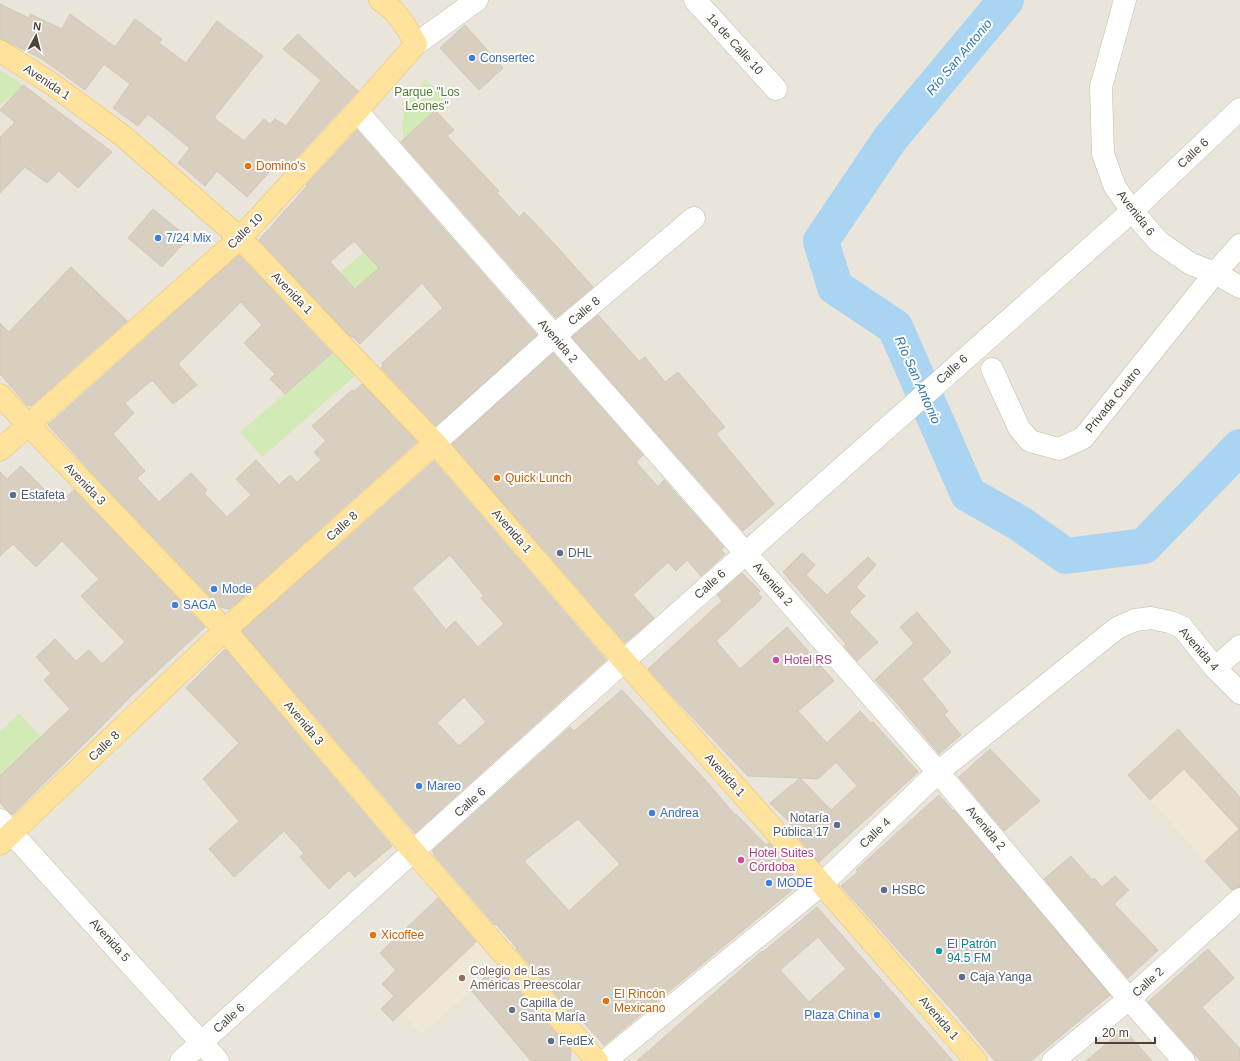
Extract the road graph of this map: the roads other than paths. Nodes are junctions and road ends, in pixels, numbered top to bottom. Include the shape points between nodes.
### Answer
1 (380, 0) edge
2 (477, 0) edge
3 (695, 0) edge
4 (1125, 0) edge
5 (416, 44) junction
6 (0, 51) edge
7 (776, 89) dead end
8 (1240, 109) edge
9 (357, 111) junction
10 (1132, 211) junction
11 (694, 218) dead end
12 (240, 238) junction
13 (1240, 245) edge
14 (1215, 274) junction
15 (1240, 287) edge
16 (554, 336) junction
17 (992, 369) dead end
18 (0, 395) edge
19 (27, 424) junction
20 (435, 443) junction
21 (0, 450) edge
22 (746, 552) junction
23 (1151, 618) joint
24 (225, 630) junction
25 (1240, 646) edge
26 (624, 661) junction
27 (1215, 668) junction
28 (1240, 693) edge
29 (938, 772) junction
30 (4, 833) edge
31 (414, 852) junction
32 (822, 884) junction
33 (1240, 899) edge
34 (1129, 999) junction
35 (203, 1042) junction
36 (181, 1061) edge
37 (218, 1061) edge
38 (596, 1061) edge
39 (605, 1061) edge
40 (976, 1061) edge
41 (1053, 1061) edge
42 (1184, 1061) edge

1 - 5 main road via 392,8
2 - 5 street, Calle 10
3 - 7 street, 1a de Calle 10
4 - 10 street, Avenida 6 via 1101,87 1103,154 1115,187
5 - 9 main road, Calle 10
6 - 12 main road, Avenida 1 via 52,84 123,136
8 - 10 street, Calle 6
9 - 12 main road, Calle 10
9 - 16 street, Avenida 2
10 - 14 street, Avenida 6 via 1159,242 1191,264
10 - 22 street, Calle 6
11 - 16 street, Calle 8
12 - 19 main road, Calle 10
12 - 20 main road, Avenida 1
13 - 14 street, Privada Cuatro
14 - 15 street, Avenida 6
14 - 17 street, Privada Cuatro via 1083,438 1059,449 1030,441 1019,428
16 - 20 street, Calle 8
16 - 22 street, Avenida 2
18 - 19 main road, Avenida 3
19 - 21 main road, Calle 10
19 - 24 main road, Avenida 3
20 - 24 main road, Calle 8
20 - 26 main road, Avenida 1
22 - 26 street, Calle 6
22 - 29 street, Avenida 2
23 - 27 street, Avenida 4 via 1182,627
23 - 29 street, Calle 4 via 1135,620 1117,628
24 - 30 main road, Calle 8
24 - 31 main road, Avenida 3
25 - 27 street
26 - 31 street, Calle 6
26 - 32 main road, Avenida 1
27 - 28 street, Avenida 4
29 - 32 street, Calle 4
29 - 34 street, Avenida 2
30 - 35 street, Avenida 5
31 - 35 street, Calle 6
31 - 38 main road, Avenida 3
32 - 39 street, Calle 4
32 - 40 main road, Avenida 1
33 - 34 street, Calle 2
34 - 41 street, Calle 2
34 - 42 street, Avenida 2
35 - 36 street, Calle 6
35 - 37 street, Avenida 5

